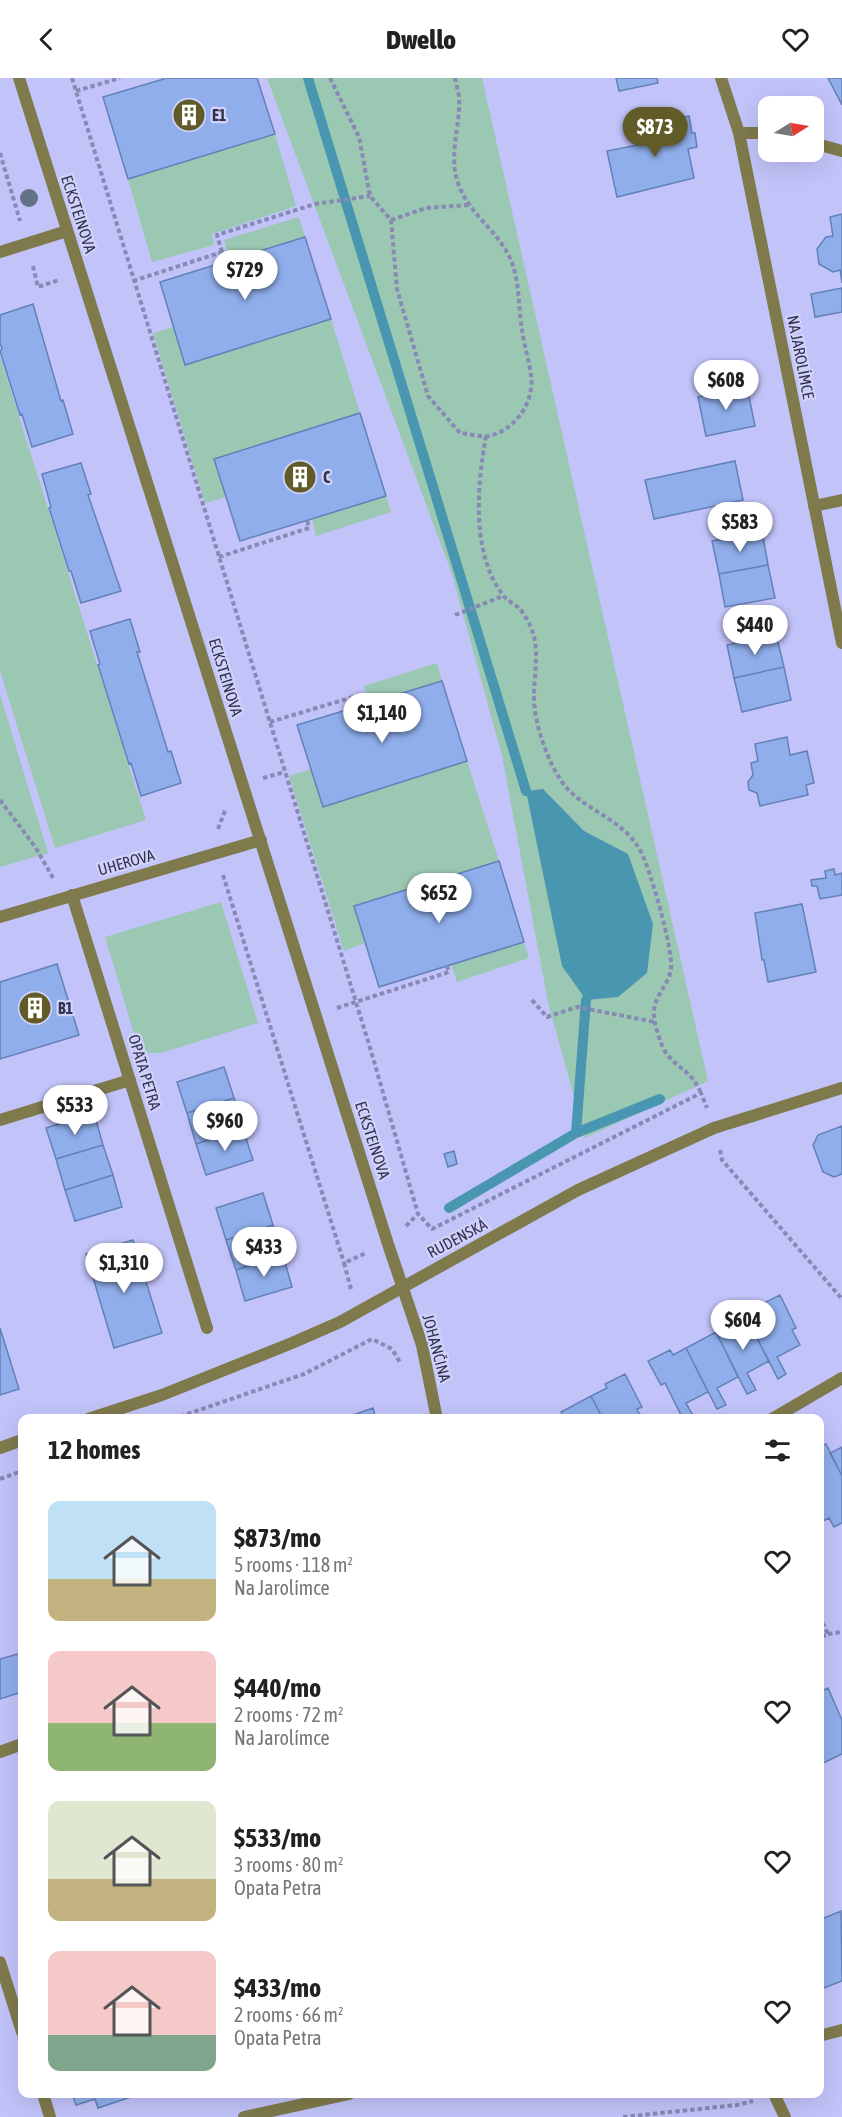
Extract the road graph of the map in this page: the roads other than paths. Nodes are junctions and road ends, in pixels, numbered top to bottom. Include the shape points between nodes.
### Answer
1 (19, 78) edge
2 (721, 78) edge
3 (739, 133) junction
4 (758, 133) edge
5 (824, 146) edge
6 (842, 151) edge
7 (67, 231) junction
8 (0, 252) edge
9 (842, 500) edge
10 (814, 506) junction
11 (842, 643) edge
12 (261, 840) junction
13 (68, 896) junction
14 (0, 917) edge
15 (130, 1080) junction
16 (842, 1088) edge
17 (0, 1120) edge
18 (402, 1286) junction
19 (207, 1328) dead end
20 (842, 1378) edge
21 (103, 1414) edge
22 (436, 1414) edge
23 (781, 1414) edge
24 (18, 1441) edge
25 (0, 1448) edge
26 (18, 1745) edge
27 (0, 1752) edge
28 (0, 1962) edge
29 (18, 2019) edge
30 (842, 2030) edge
31 (824, 2035) edge
32 (43, 2098) edge
33 (331, 2098) edge
34 (776, 2098) edge
35 (50, 2117) edge
36 (244, 2117) edge
37 (785, 2117) edge

1 - 7 street, ECKSTEINOVA
2 - 3 street, NA JAROLÍMCE
3 - 4 street
3 - 10 street, NA JAROLÍMCE
5 - 6 street
7 - 8 street
7 - 12 street, ECKSTEINOVA
9 - 10 street
10 - 11 street, NA JAROLÍMCE
12 - 13 street, UHEROVA
12 - 18 street, ECKSTEINOVA
13 - 14 street, UHEROVA
13 - 15 street, OPATA PETRA
15 - 17 street
15 - 19 street, OPATA PETRA
16 - 18 street, RUDENSKÁ via 714,1128 578,1190
18 - 21 street, RUDENSKÁ via 340,1322 292,1343
18 - 22 street, JOHANČINA via 422,1345
20 - 23 street
24 - 25 street
26 - 27 street
28 - 29 street
30 - 31 street
32 - 35 street
33 - 36 street
34 - 37 street

